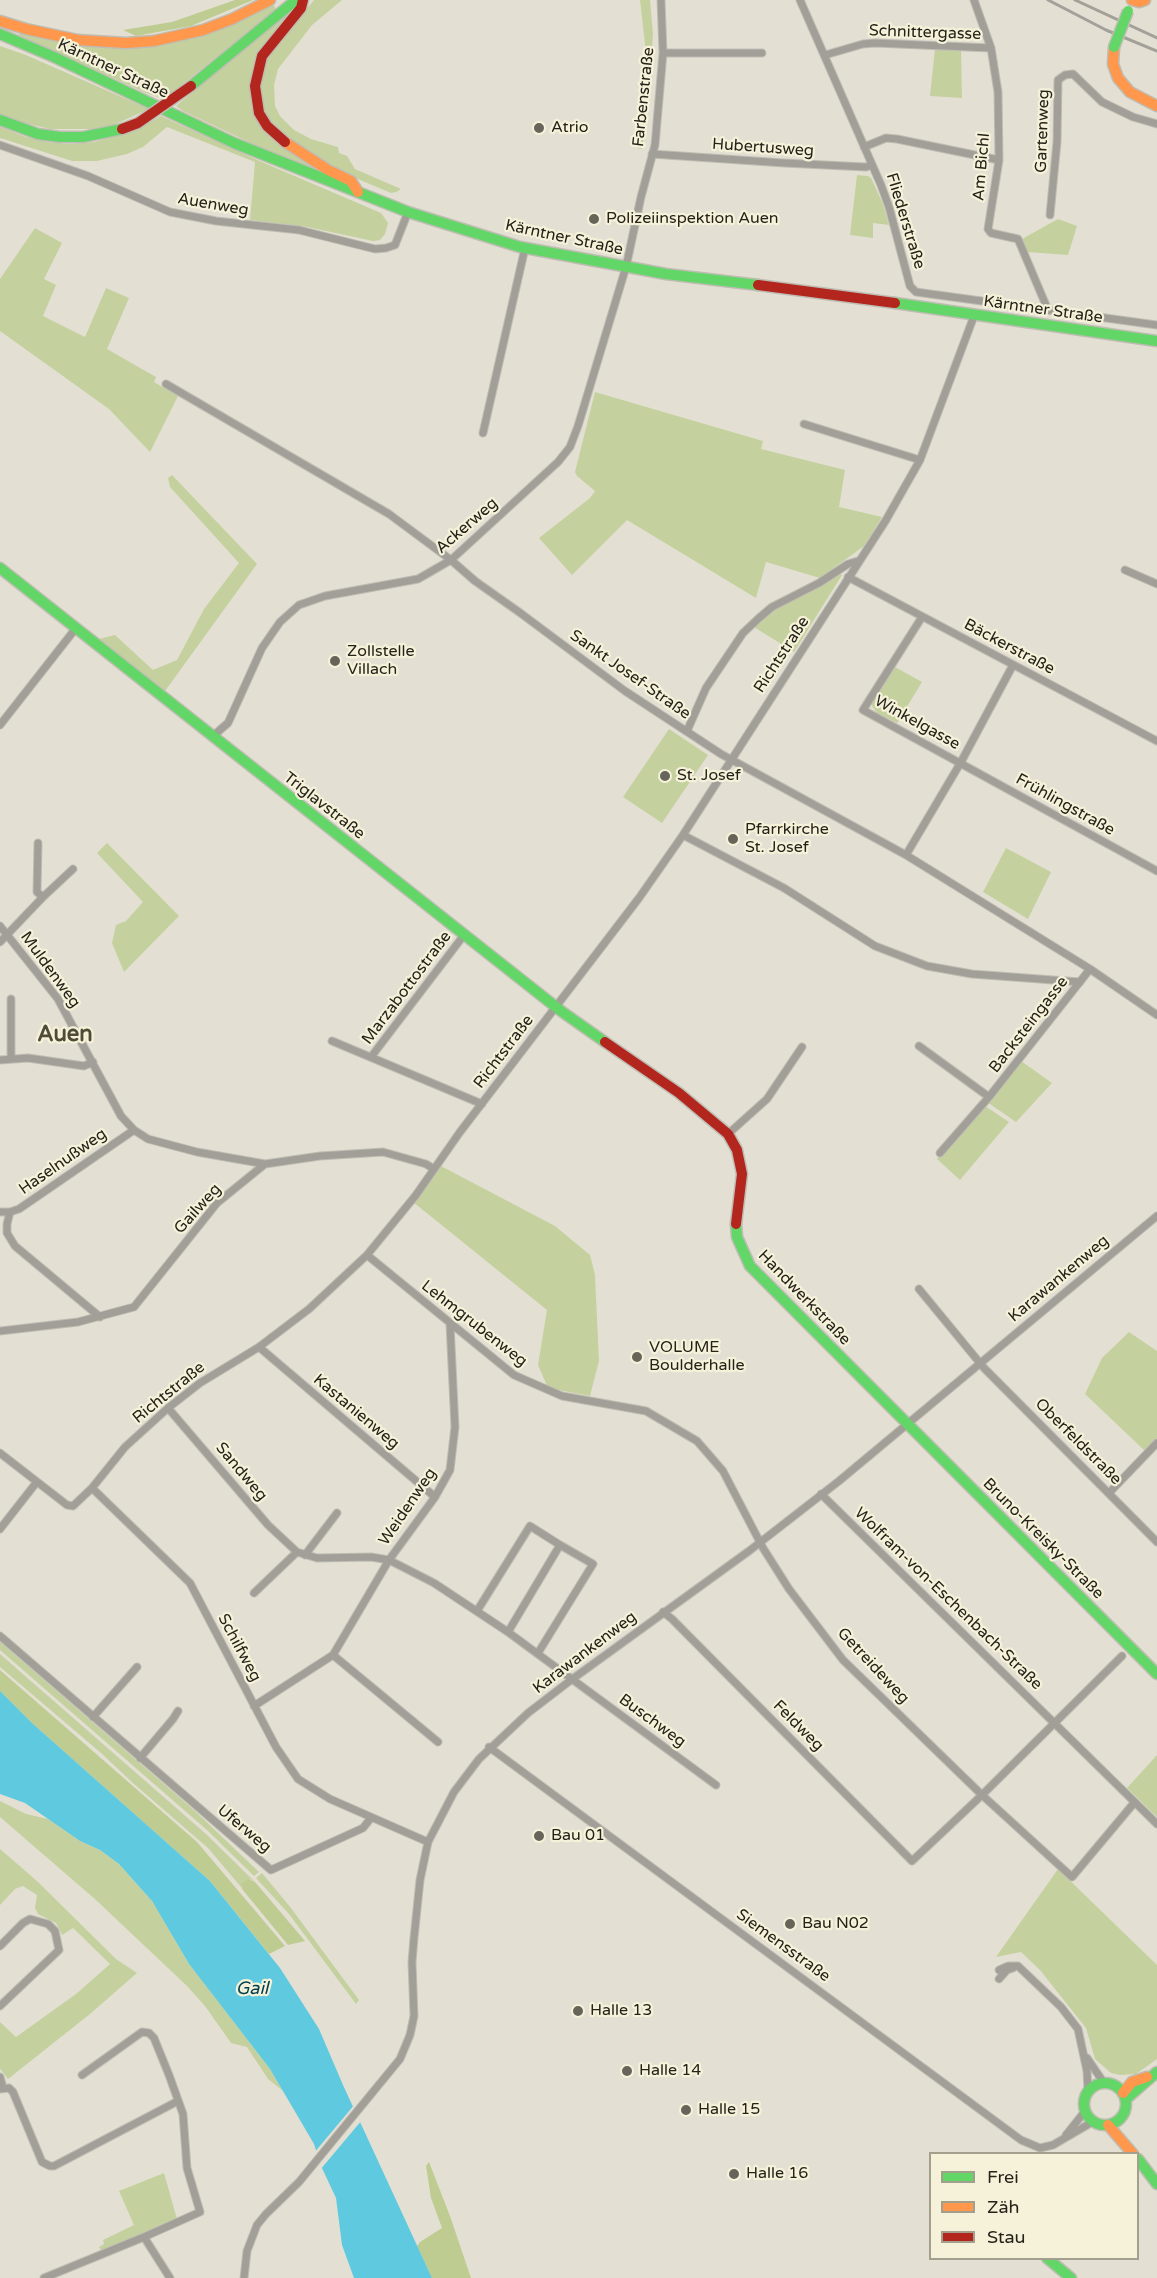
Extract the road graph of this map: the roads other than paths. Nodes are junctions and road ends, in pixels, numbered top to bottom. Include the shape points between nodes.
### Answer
1 (270, 0) edge
2 (296, 0) edge
3 (303, 0) edge
4 (661, 0) edge
5 (800, 0) edge
6 (974, 0) edge
7 (1145, 0) edge
8 (1131, 4) edge
9 (0, 21) edge
10 (0, 34) edge
11 (0, 42) edge
12 (991, 48) junction
13 (663, 53) junction
14 (762, 53) dead end
15 (825, 55) junction
16 (54, 57) junction
17 (1157, 106) edge
18 (0, 120) edge
19 (1157, 124) edge
20 (0, 145) edge
21 (864, 147) junction
22 (652, 154) junction
23 (999, 160) junction
24 (872, 165) junction
25 (358, 193) junction
26 (408, 212) junction
27 (1050, 215) dead end
28 (525, 248) junction
29 (626, 267) junction
30 (1048, 310) junction
31 (974, 316) junction
32 (1157, 326) edge
33 (1154, 341) edge
34 (166, 384) dead end
35 (804, 424) dead end
36 (483, 433) dead end
37 (920, 460) junction
38 (451, 560) junction
39 (858, 561) junction
40 (0, 568) edge
41 (1125, 570) dead end
42 (848, 577) junction
43 (1157, 584) edge
44 (922, 617) junction
45 (76, 628) junction
46 (1013, 665) junction
47 (0, 725) edge
48 (687, 731) junction
49 (213, 736) junction
50 (1157, 741) edge
51 (730, 760) junction
52 (961, 762) junction
53 (683, 835) junction
54 (39, 843) dead end
55 (906, 855) junction
56 (73, 869) dead end
57 (1157, 871) edge
58 (43, 897) junction
59 (0, 926) edge
60 (8, 934) junction
61 (464, 935) junction
62 (0, 942) edge
63 (1090, 969) junction
64 (1080, 982) junction
65 (11, 999) dead end
66 (555, 1006) junction
67 (1157, 1015) edge
68 (332, 1041) dead end
69 (919, 1046) dead end
70 (802, 1047) dead end
71 (11, 1058) junction
72 (371, 1058) junction
73 (0, 1060) edge
74 (93, 1062) junction
75 (989, 1097) junction
76 (482, 1104) junction
77 (134, 1130) junction
78 (728, 1134) junction
79 (940, 1153) dead end
80 (265, 1164) junction
81 (434, 1169) junction
82 (0, 1212) edge
83 (10, 1212) junction
84 (1157, 1216) edge
85 (367, 1255) junction
86 (919, 1289) dead end
87 (100, 1317) junction
88 (450, 1324) junction
89 (0, 1331) edge
90 (259, 1347) junction
91 (979, 1363) junction
92 (168, 1408) junction
93 (908, 1423) junction
94 (1157, 1443) edge
95 (0, 1453) edge
96 (36, 1483) junction
97 (92, 1488) junction
98 (1110, 1493) junction
99 (822, 1494) junction
100 (435, 1497) junction
101 (337, 1513) dead end
102 (0, 1529) edge
103 (759, 1542) junction
104 (1157, 1542) edge
105 (560, 1545) junction
106 (297, 1552) junction
107 (305, 1555) junction
108 (389, 1560) junction
109 (254, 1593) dead end
110 (477, 1611) junction
111 (663, 1612) junction
112 (508, 1632) junction
113 (0, 1636) edge
114 (538, 1653) junction
115 (333, 1654) junction
116 (1122, 1656) dead end
117 (137, 1667) dead end
118 (1157, 1674) edge
119 (571, 1680) junction
120 (254, 1706) junction
121 (178, 1711) dead end
122 (93, 1717) junction
123 (1056, 1723) junction
124 (438, 1742) dead end
125 (489, 1747) junction
126 (140, 1758) junction
127 (716, 1785) dead end
128 (982, 1795) junction
129 (1134, 1803) junction
130 (371, 1818) junction
131 (1157, 1824) edge
132 (428, 1842) junction
133 (0, 1946) edge
134 (1018, 1966) junction
135 (999, 1970) dead end
136 (999, 1979) dead end
137 (0, 2006) edge
138 (1083, 2050) junction
139 (1154, 2074) edge
140 (82, 2075) dead end
141 (0, 2078) edge
142 (1104, 2083) junction
143 (2, 2088) edge
144 (1088, 2091) junction
145 (1124, 2096) junction
146 (178, 2102) junction
147 (1086, 2110) junction
148 (1094, 2121) junction
149 (1113, 2123) junction
150 (1064, 2138) junction
151 (1131, 2150) edge
152 (1039, 2151) edge
153 (1139, 2162) edge
154 (1157, 2184) edge
155 (144, 2237) junction
156 (1048, 2260) edge
157 (44, 2278) edge
158 (170, 2278) edge
159 (244, 2278) edge
160 (1071, 2278) edge

1 - 9 main road via 203,30 154,41 78,40
2 - 18 main road, bridge via 191,86 138,123 83,137 60,137 38,134
3 - 25 main road via 301,8 271,42 256,71 259,113 276,136 351,181
4 - 13 street, Farbenstraße
5 - 15 street, Fliederstraße
6 - 12 street, Am Bichl
7 - 8 main road
8 - 17 main road, bridge via 1114,47 1113,64 1130,92
10 - 16 main road, Kärntner Straße
11 - 16 main road via 40,59
12 - 15 street, Schnittergasse via 875,43
12 - 23 street, Am Bichl via 998,92
13 - 14 street
13 - 22 street, Farbenstraße
15 - 21 street, Fliederstraße
16 - 25 main road, Kärntner Straße via 234,142
19 - 27 street, Gartenweg via 1102,102 1073,74 1058,80
20 - 26 street, Auenweg via 88,176 170,212 299,230 375,249 394,245
21 - 23 street via 885,138 897,139
21 - 24 street, Fliederstraße
22 - 24 street, Hubertusweg
22 - 29 street, Farbenstraße
23 - 30 street, Am Bichl via 988,229 1018,239
24 - 30 street, Fliederstraße via 889,207 910,286 916,292
25 - 26 main road, Kärntner Straße
26 - 28 main road, Kärntner Straße
28 - 29 main road, Kärntner Straße
28 - 36 street
29 - 31 main road, Kärntner Straße
29 - 38 street, Ackerweg via 570,447
30 - 32 street, Fliederstraße
31 - 33 main road, Kärntner Straße
31 - 37 street, Richtstraße
32 - 33 street
34 - 38 street, Sankt Josef-Straße via 390,514
35 - 37 street
37 - 39 street, Richtstraße
38 - 48 street, Sankt Josef-Straße via 475,582 625,691
38 - 49 street, Ackerweg via 418,579 299,604 262,648 228,723
39 - 42 street, Richtstraße
39 - 48 street, Richtstraße via 772,607 759,618 706,688
40 - 45 main road, Triglavstraße
41 - 43 street
42 - 44 street, Bäckerstraße
42 - 51 street, Richtstraße
44 - 46 street, Bäckerstraße
44 - 52 street, Winkelgasse via 862,709
45 - 47 street
45 - 49 main road, Triglavstraße
46 - 50 street, Bäckerstraße
46 - 52 street
48 - 51 street, Sankt Josef-Straße
49 - 61 main road, Triglavstraße
51 - 53 street, Richtstraße
51 - 55 street, Sankt Josef-Straße
52 - 55 street
52 - 57 street, Frühlingstraße
53 - 64 street via 784,888 875,946 927,966 972,974
53 - 66 street, Richtstraße
54 - 58 street via 38,892
55 - 63 street, Sankt Josef-Straße
56 - 58 street
58 - 60 street
59 - 60 street, Muldenweg
60 - 62 street
60 - 74 street, Muldenweg via 58,999
61 - 66 main road, Triglavstraße
61 - 72 street, Marzabottostraße
63 - 64 street, Backsteingasse
63 - 67 street, Sankt Josef-Straße
64 - 75 street, Backsteingasse
65 - 71 street
66 - 76 street, Richtstraße
66 - 78 main road, Handwerkstraße via 679,1093
68 - 72 street, Marzabottostraße
69 - 75 street, Backsteingasse
70 - 78 street via 767,1099
71 - 73 street
71 - 74 street via 84,1066
72 - 76 street, Marzabottostraße
74 - 77 street, Muldenweg via 121,1116
75 - 79 street, Backsteingasse
76 - 81 street, Richtstraße
77 - 80 street, Muldenweg via 148,1139 197,1152
77 - 83 street, Haselnußweg
78 - 93 main road, Handwerkstraße via 737,1150 742,1174 737,1237 750,1266
80 - 81 street via 383,1152
80 - 87 street, Gailweg via 217,1203 134,1306
81 - 85 street, Richtstraße
82 - 83 street
83 - 87 street, Haselnußweg via 7,1233 15,1246
84 - 91 street, Karawankenweg
85 - 88 street, Lehmgrubenweg
85 - 90 street, Richtstraße via 309,1309
86 - 91 street
87 - 89 street, Gailweg
88 - 100 street, Weidenweg via 455,1427 450,1470
88 - 103 street, Lehmgrubenweg via 514,1375 562,1396 646,1411 697,1441 723,1470
90 - 92 street, Richtstraße
90 - 100 street, Kastanienweg
91 - 93 street, Karawankenweg
91 - 98 street, Oberfeldstraße
92 - 97 street, Richtstraße via 125,1447
92 - 106 street, Sandweg via 268,1525
93 - 99 street, Karawankenweg
93 - 118 main road, Bruno-Kreisky-Straße
94 - 98 street
95 - 96 street
96 - 97 street via 73,1506
96 - 102 street
97 - 120 street, Schilfweg via 190,1583
98 - 104 street, Oberfeldstraße
99 - 103 street, Karawankenweg
99 - 123 street, Wolfram-von-Eschenbach-Straße
100 - 108 street, Weidenweg
101 - 107 street
103 - 111 street, Karawankenweg
103 - 128 street, Getreideweg via 843,1660
105 - 110 street via 530,1526
105 - 112 street
105 - 114 street via 593,1564
106 - 107 street, Sandweg
106 - 109 street
107 - 108 street, Sandweg
108 - 110 street, Sandweg
108 - 115 street, Weidenweg
110 - 112 street, Sandweg
111 - 119 street, Karawankenweg
111 - 128 street, Feldweg via 912,1861
112 - 114 street, Sandweg
113 - 122 street, Uferweg
114 - 119 street, Sandweg
115 - 120 street, Weidenweg
115 - 124 street
116 - 123 street
117 - 122 street
119 - 125 street, Karawankenweg
119 - 127 street, Buschweg
120 - 130 street, Schilfweg via 298,1779
121 - 126 street
122 - 126 street, Uferweg
123 - 128 street
123 - 129 street, Wolfram-von-Eschenbach-Straße
125 - 132 street, Karawankenweg via 454,1791
125 - 152 street, Siemensstraße
126 - 130 street, Uferweg via 272,1870 363,1828
128 - 129 street, Getreideweg via 1072,1877
129 - 131 street, Wolfram-von-Eschenbach-Straße
130 - 132 street, Schilfweg
132 - 159 street, Karawankenweg via 413,1946 414,2016 400,2059 299,2182 257,2225 247,2251
133 - 137 street via 30,1919 48,1924 55,1931 59,1950
134 - 135 street
134 - 136 street
134 - 138 street via 1061,2007 1078,2029
138 - 142 street
138 - 144 street
139 - 145 main road via 1132,2082
140 - 146 street via 135,2036 149,2033
141 - 143 street
142 - 144 main road
142 - 145 main road via 1118,2088
143 - 146 street via 13,2092 42,2162 50,2166
144 - 147 main road
145 - 149 main road via 1125,2112
146 - 155 street via 185,2127 187,2168 200,2212
147 - 148 main road
147 - 150 street, Siemensstraße
148 - 149 main road
148 - 150 street, Siemensstraße
149 - 151 main road
150 - 152 street, Siemensstraße
153 - 154 main road
155 - 157 street
155 - 158 street
156 - 160 main road

